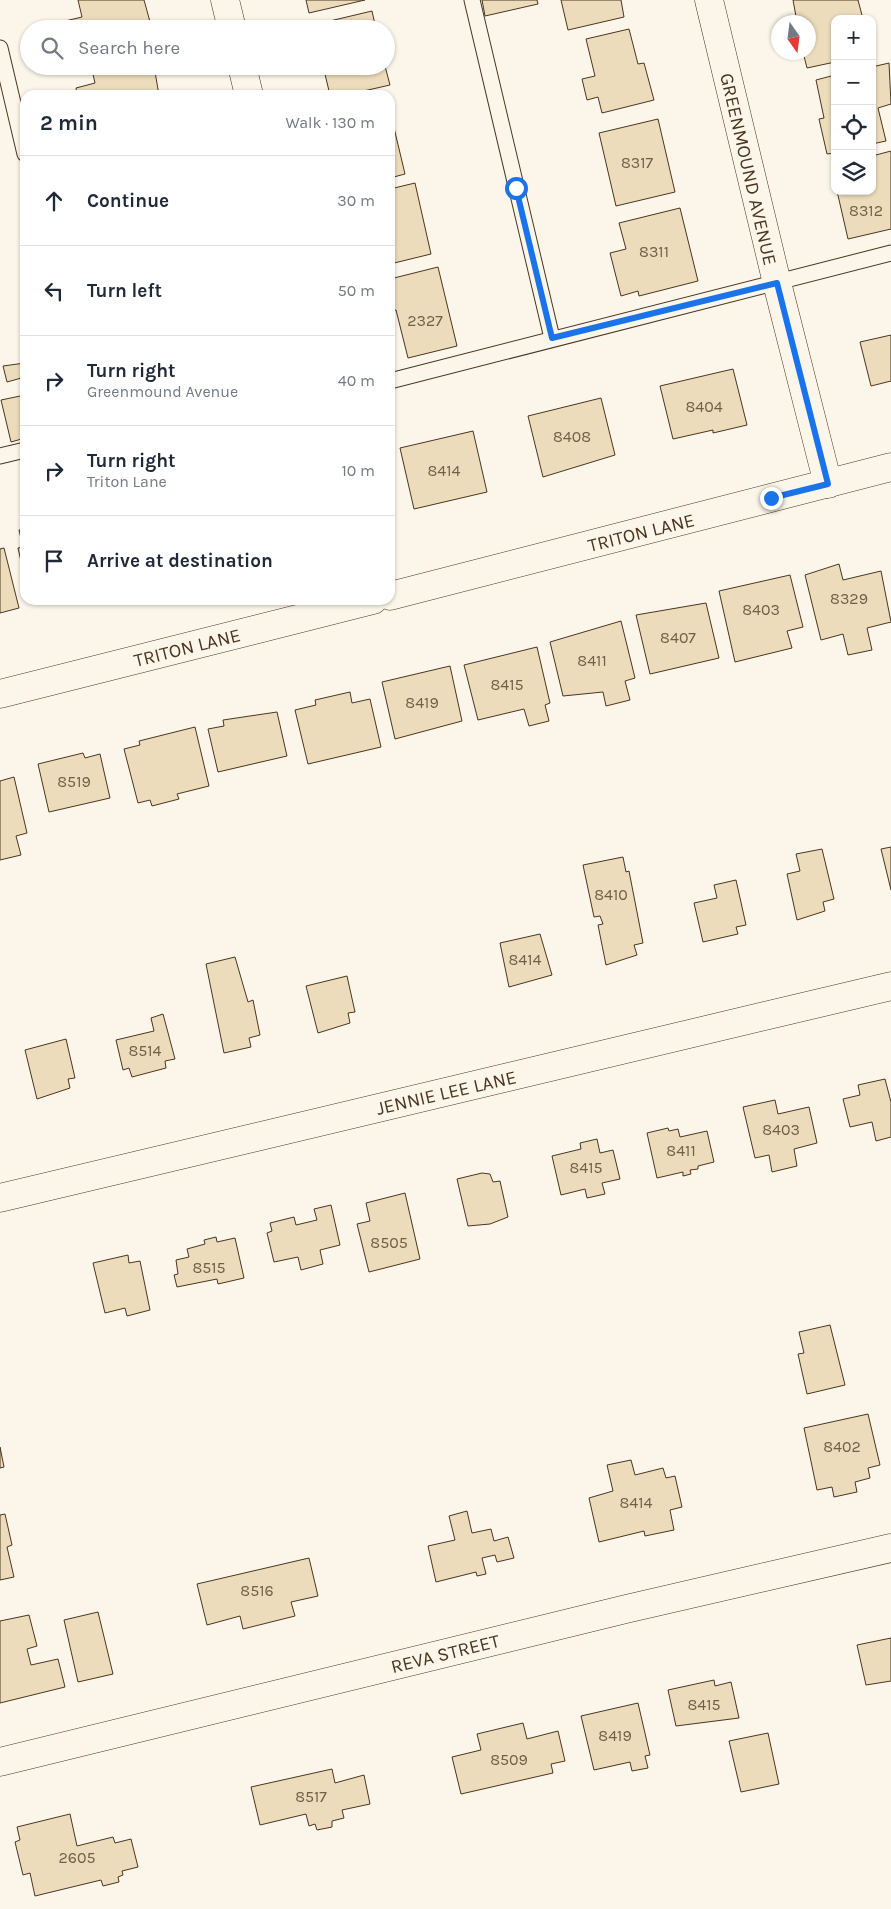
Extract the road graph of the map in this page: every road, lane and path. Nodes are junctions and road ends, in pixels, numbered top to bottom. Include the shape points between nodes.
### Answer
1 (226, 0) edge
2 (472, 0) edge
3 (709, 0) edge
4 (230, 20) edge
5 (0, 48) edge
6 (244, 75) edge
7 (247, 90) edge
8 (20, 133) edge
9 (891, 253) edge
10 (777, 283) junction
11 (552, 338) junction
12 (395, 380) edge
13 (20, 451) edge
14 (0, 456) edge
15 (891, 467) edge
16 (828, 484) junction
17 (395, 595) edge
18 (351, 605) edge
19 (0, 694) edge
20 (891, 986) edge
21 (0, 1198) edge
22 (891, 1548) edge
23 (0, 1762) edge

1 - 4 street
2 - 11 lane
3 - 10 street, GREENMOUND AVENUE
5 - 8 lane
6 - 7 street
9 - 10 lane
10 - 11 lane
10 - 16 street, GREENMOUND AVENUE
11 - 12 lane
13 - 14 lane
15 - 16 street, TRITON LANE
16 - 17 street, TRITON LANE
18 - 19 street, TRITON LANE
20 - 21 street, JENNIE LEE LANE
22 - 23 street, REVA STREET via 626,1608

